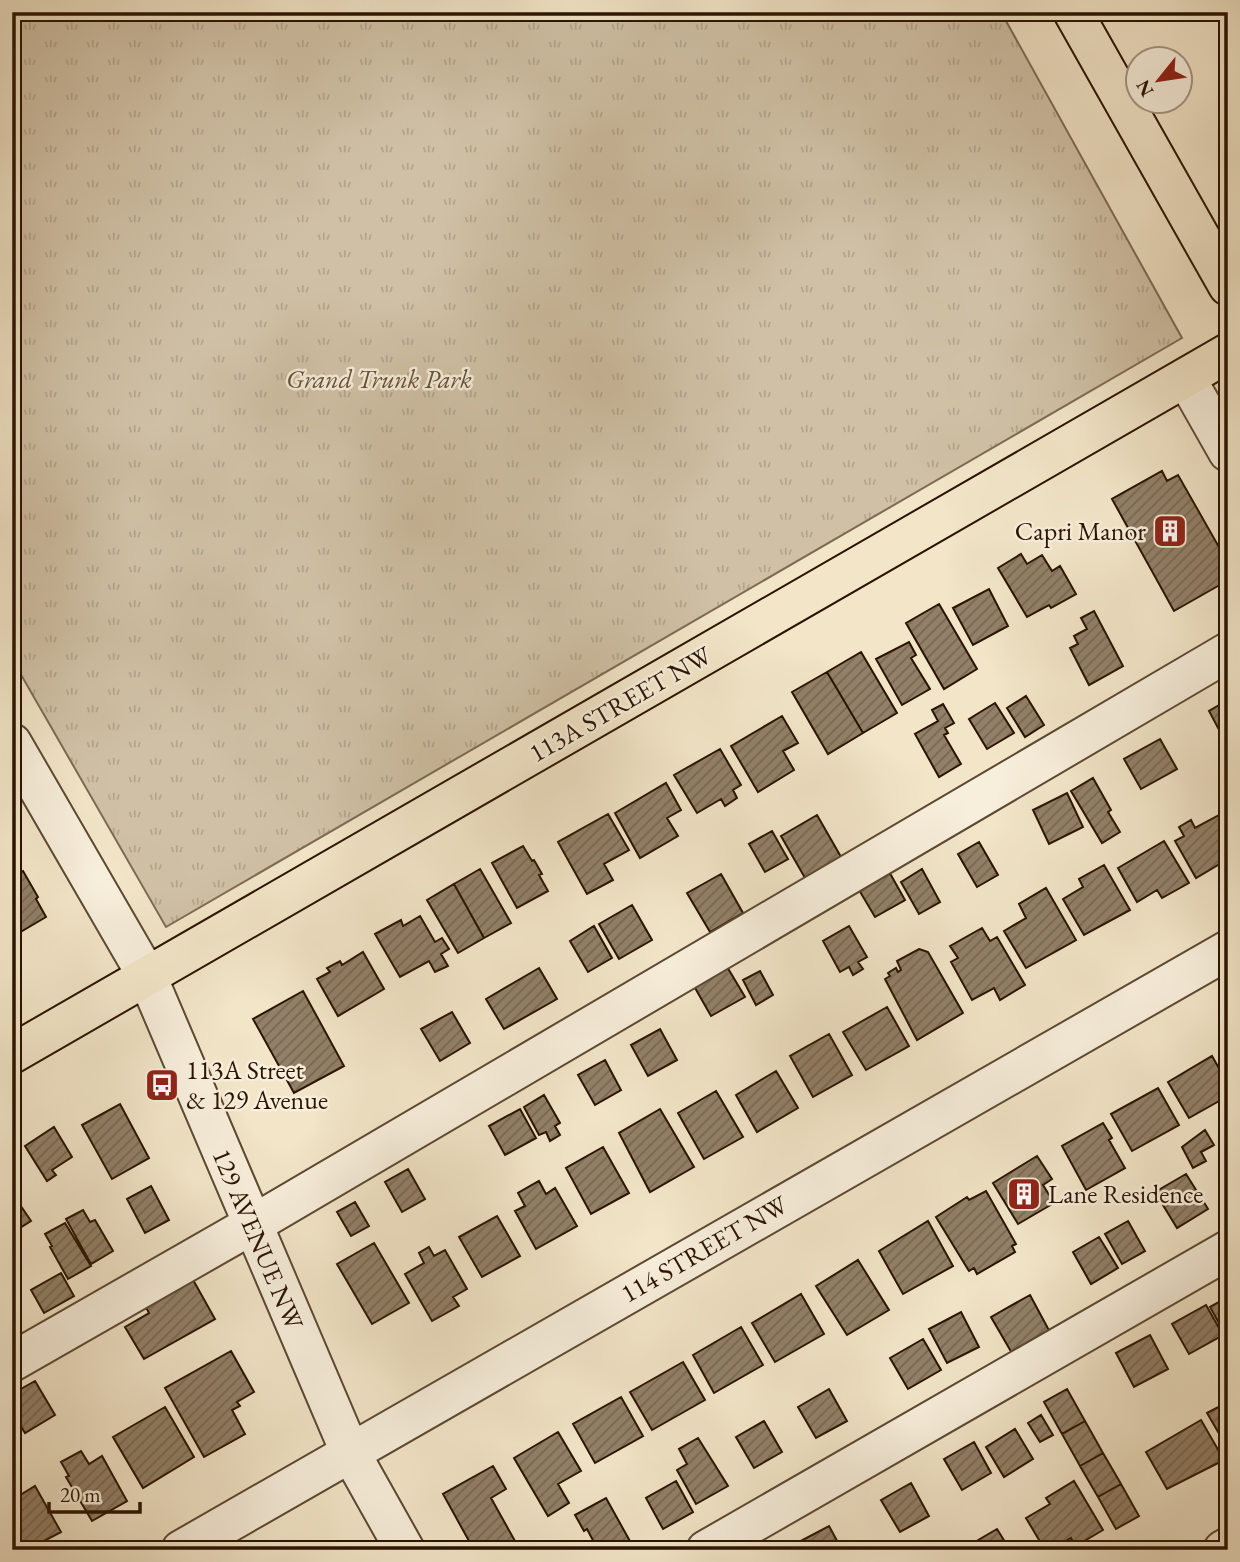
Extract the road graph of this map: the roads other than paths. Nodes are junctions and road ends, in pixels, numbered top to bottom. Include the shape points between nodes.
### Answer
1 (1073, 12) edge
2 (1228, 286) edge
3 (1228, 353) edge
4 (1186, 379) junction
5 (1228, 452) edge
6 (1228, 652) edge
7 (12, 743) edge
8 (23, 786) edge
9 (1228, 950) edge
10 (147, 976) junction
11 (12, 1054) edge
12 (251, 1225) junction
13 (1228, 1250) edge
14 (12, 1362) edge
15 (350, 1452) junction
16 (1228, 1547) edge
17 (181, 1550) edge
18 (405, 1550) edge
19 (706, 1550) edge
20 (1223, 1550) edge

1 - 2 main road
3 - 4 main road, 113A STREET NW
4 - 5 street
4 - 10 main road, 113A STREET NW
6 - 12 street
7 - 8 street, 129 AVENUE NW
8 - 10 street, 129 AVENUE NW
9 - 15 street, 114 STREET NW
10 - 11 main road, 113A STREET NW
10 - 12 street, 129 AVENUE NW
12 - 14 street
12 - 15 street, 129 AVENUE NW
13 - 19 street
15 - 17 street, 114 STREET NW
15 - 18 street, 129 AVENUE NW
16 - 20 street

